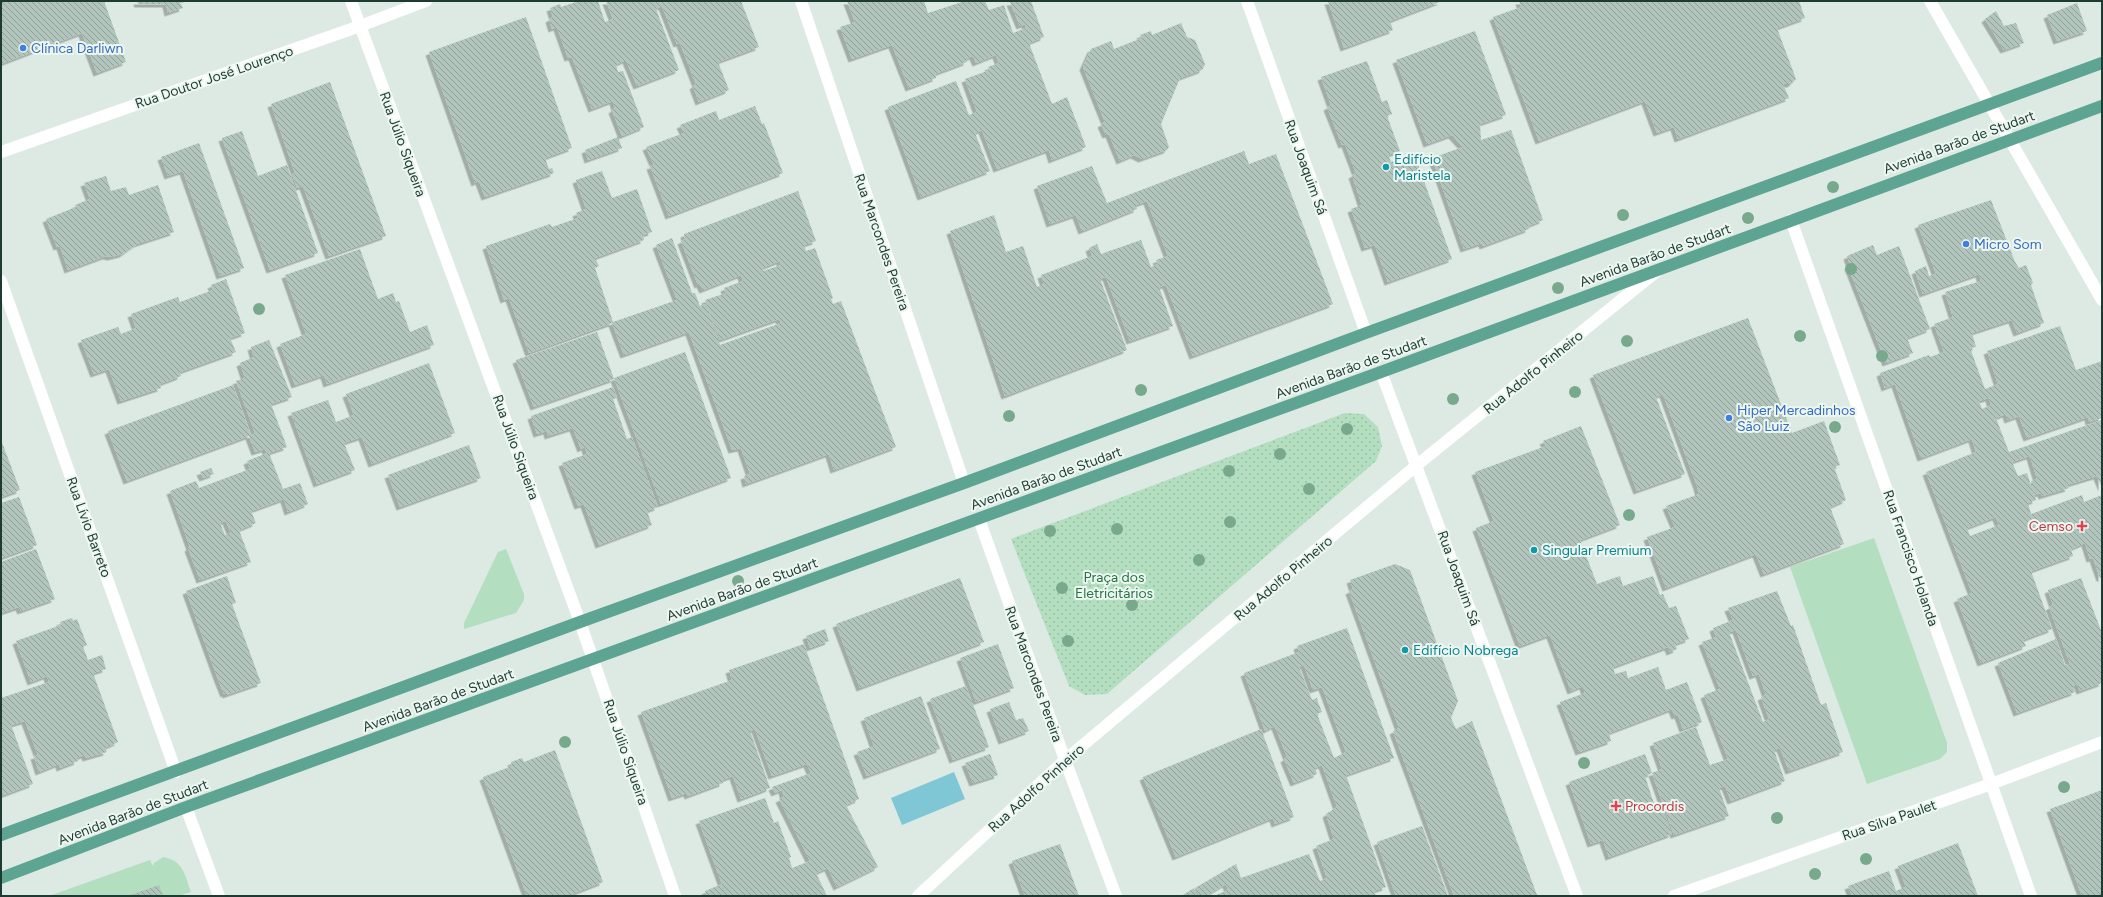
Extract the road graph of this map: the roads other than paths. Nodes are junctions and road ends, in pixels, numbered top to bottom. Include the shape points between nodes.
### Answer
1 (351, 1) edge
2 (426, 1) edge
3 (801, 1) edge
4 (1247, 1) edge
5 (1930, 1) edge
6 (360, 26) junction
7 (2102, 63) edge
8 (1989, 105) junction
9 (2102, 106) edge
10 (2009, 140) junction
11 (1, 152) edge
12 (1791, 220) junction
13 (1658, 271) junction
14 (1, 281) edge
15 (2102, 300) edge
16 (1366, 333) junction
17 (1381, 372) junction
18 (1417, 465) junction
19 (964, 483) junction
20 (979, 519) junction
21 (580, 622) junction
22 (594, 660) junction
23 (2102, 742) edge
24 (1064, 760) junction
25 (176, 772) junction
26 (1991, 784) junction
27 (186, 807) junction
28 (1, 835) edge
29 (1, 878) edge
30 (219, 896) edge
31 (675, 896) edge
32 (918, 896) edge
33 (1116, 896) edge
34 (1577, 896) edge
35 (1674, 896) edge
36 (2031, 896) edge

1 - 6 street, Rua Júlio Siqueira
2 - 6 street, Rua Doutor José Lourenço
3 - 19 street, Rua Marcondes Pereira
4 - 16 street, Rua Joaquim Sá
5 - 8 street
6 - 11 street, Rua Doutor José Lourenço
6 - 21 street, Rua Júlio Siqueira
7 - 8 main road, Avenida Barão de Studart
8 - 10 street
8 - 16 main road, Avenida Barão de Studart
9 - 10 main road, Avenida Barão de Studart
10 - 12 main road, Avenida Barão de Studart
10 - 15 street
12 - 13 main road, Avenida Barão de Studart
12 - 26 street, Rua Francisco Holanda
13 - 17 main road, Avenida Barão de Studart
13 - 18 street, Rua Adolfo Pinheiro
14 - 25 street, Rua Lívio Barreto
16 - 19 main road, Avenida Barão de Studart
17 - 18 street, Rua Joaquim Sá
17 - 20 main road, Avenida Barão de Studart
18 - 24 street, Rua Adolfo Pinheiro
18 - 34 street, Rua Joaquim Sá
19 - 21 main road, Avenida Barão de Studart
20 - 22 main road, Avenida Barão de Studart
20 - 24 street, Rua Marcondes Pereira
21 - 22 street, Rua Júlio Siqueira
21 - 25 main road, Avenida Barão de Studart
22 - 27 main road, Avenida Barão de Studart
22 - 31 street, Rua Júlio Siqueira
23 - 26 street, Rua Silva Paulet
24 - 32 street, Rua Adolfo Pinheiro
24 - 33 street, Rua Marcondes Pereira
25 - 28 main road, Avenida Barão de Studart
26 - 35 street, Rua Silva Paulet
26 - 36 street, Rua Francisco Holanda
27 - 29 main road, Avenida Barão de Studart
27 - 30 street

